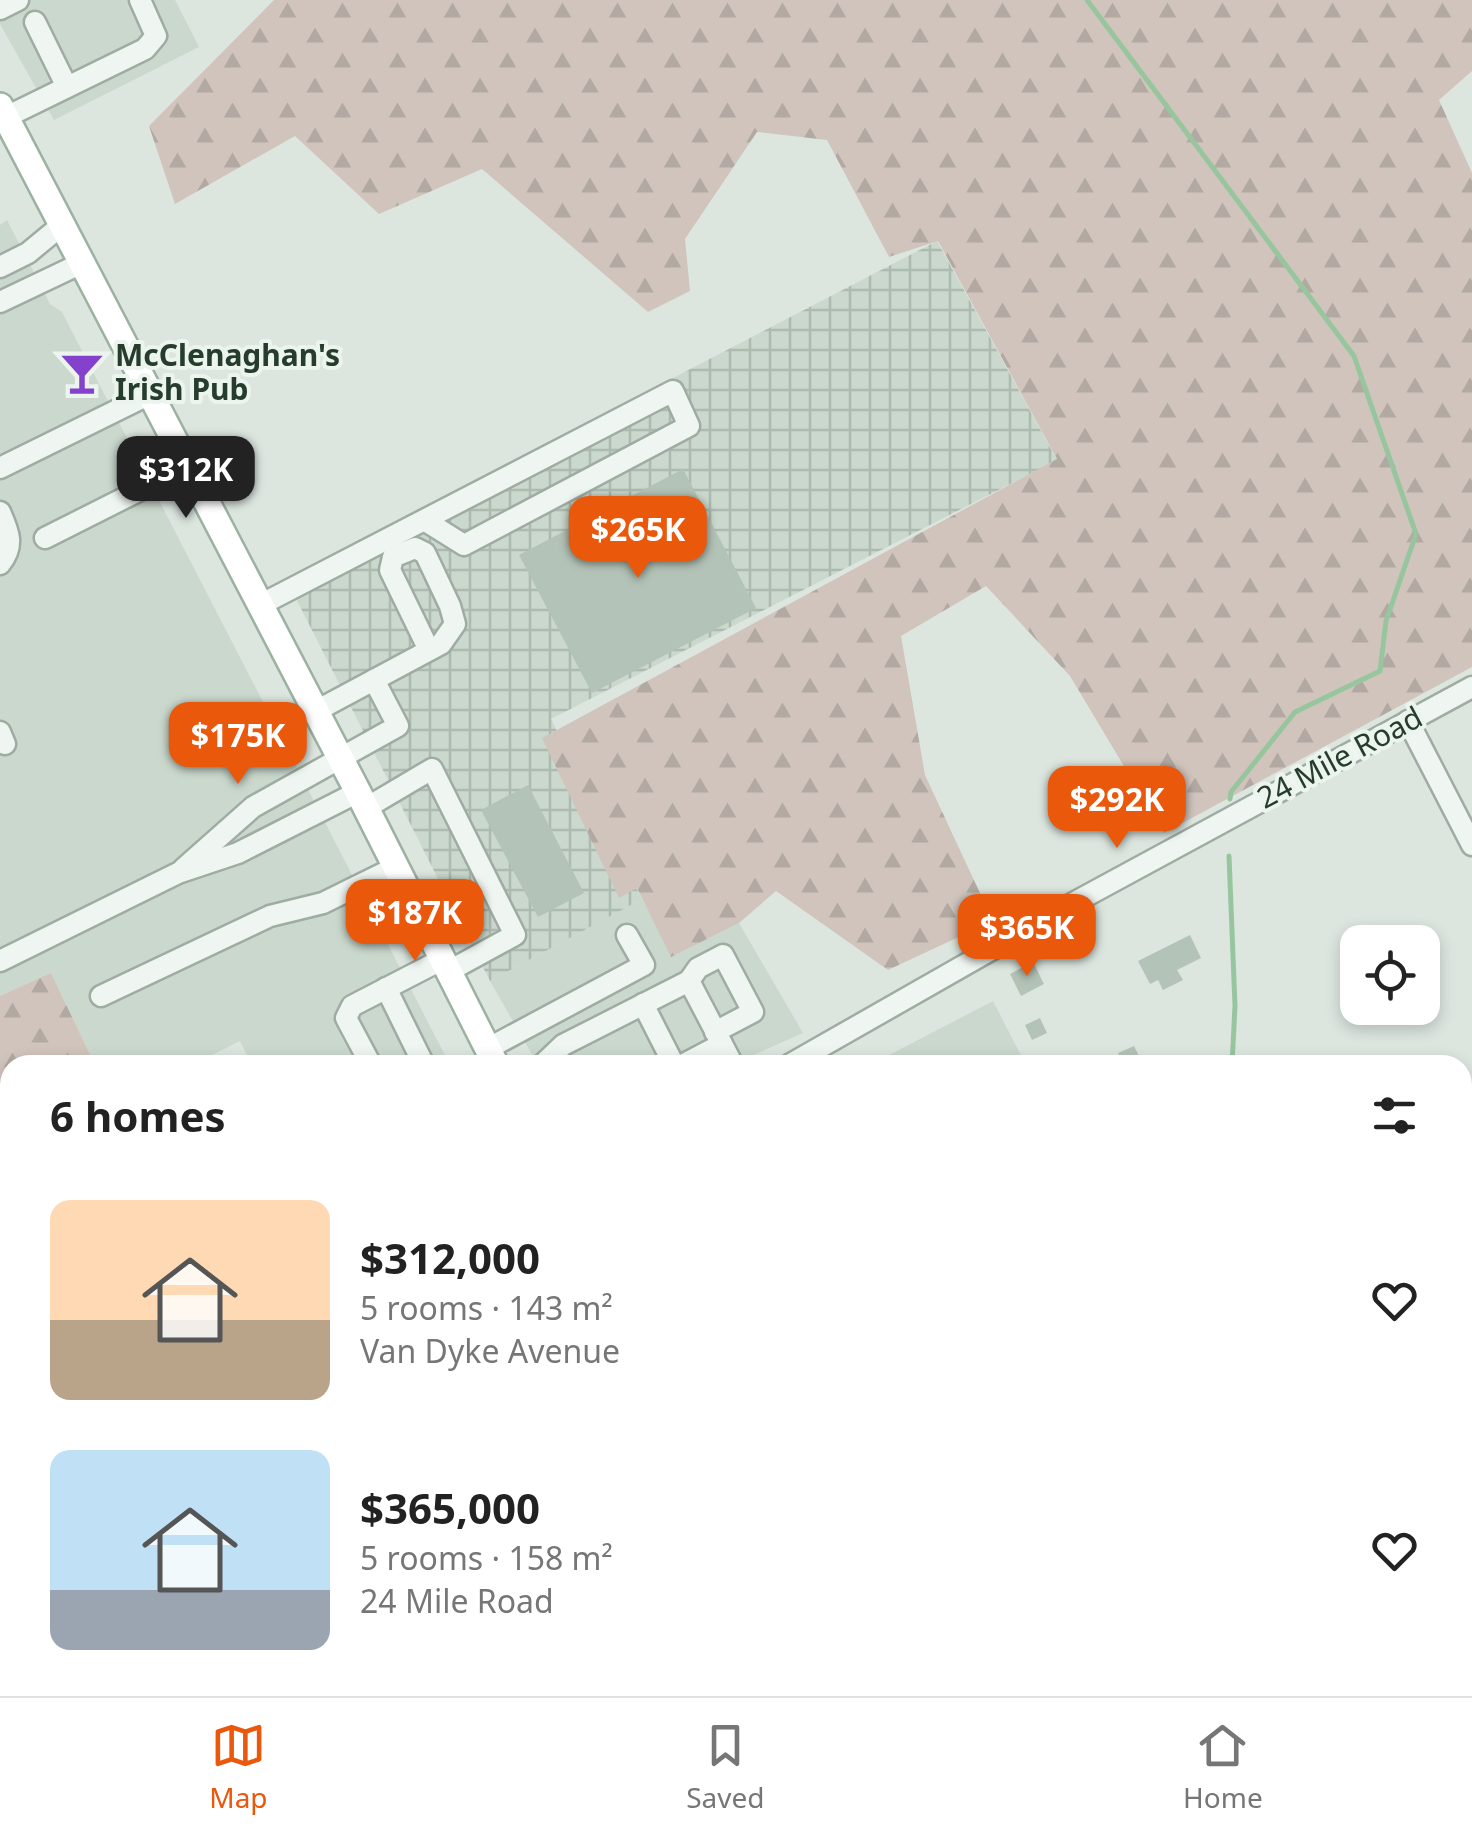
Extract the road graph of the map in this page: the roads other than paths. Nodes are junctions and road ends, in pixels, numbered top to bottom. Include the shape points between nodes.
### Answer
1 (18, 0) edge
2 (140, 0) edge
3 (0, 9) edge
4 (35, 22) dead end
5 (67, 87) junction
6 (2, 114) edge
7 (62, 225) junction
8 (82, 264) junction
9 (0, 267) edge
10 (0, 302) edge
11 (150, 394) junction
12 (188, 466) junction
13 (0, 468) edge
14 (1, 518) edge
15 (424, 520) junction
16 (45, 538) dead end
17 (0, 564) edge
18 (260, 605) junction
19 (428, 650) junction
20 (374, 680) junction
21 (1472, 687) edge
22 (316, 711) junction
23 (1408, 721) junction
24 (341, 760) junction
25 (362, 800) junction
26 (253, 807) junction
27 (271, 836) junction
28 (1472, 845) edge
29 (396, 867) junction
30 (178, 874) junction
31 (627, 935) dead end
32 (0, 961) edge
33 (446, 965) junction
34 (688, 981) junction
35 (386, 988) junction
36 (102, 996) dead end
37 (643, 1004) junction
38 (718, 1038) junction
39 (366, 1055) edge
40 (419, 1055) edge
41 (491, 1055) edge
42 (495, 1055) edge
43 (552, 1055) edge
44 (669, 1055) edge
45 (695, 1055) edge
46 (727, 1055) edge
47 (807, 1055) edge

1 - 3 street
2 - 5 street via 156,36 145,49
4 - 5 street
5 - 6 street
6 - 7 main road
7 - 8 main road
7 - 9 street
8 - 10 street
8 - 11 main road
11 - 12 main road
11 - 13 street
12 - 16 street
12 - 18 main road
14 - 17 street via 10,548
15 - 15 street via 672,391 690,426 464,545
15 - 18 street
18 - 22 main road
19 - 19 street via 455,624 425,552 415,548 392,557 390,570
19 - 20 street
20 - 22 street
20 - 24 street via 398,726
21 - 23 street, 24 Mile Road
22 - 24 main road
23 - 28 street
23 - 47 street, 24 Mile Road
24 - 25 main road
24 - 26 street
25 - 27 street
25 - 29 main road
25 - 33 street via 432,769 515,935
26 - 27 street
26 - 30 street
27 - 30 street
29 - 33 main road
29 - 36 street via 323,903 270,916
30 - 32 street
31 - 42 street via 644,965
33 - 35 street
33 - 41 main road
34 - 37 street
34 - 38 street
34 - 38 street via 723,955 753,1012
35 - 39 street via 352,1006 346,1018
35 - 40 street
37 - 43 street
37 - 44 street
38 - 45 street
38 - 46 street

